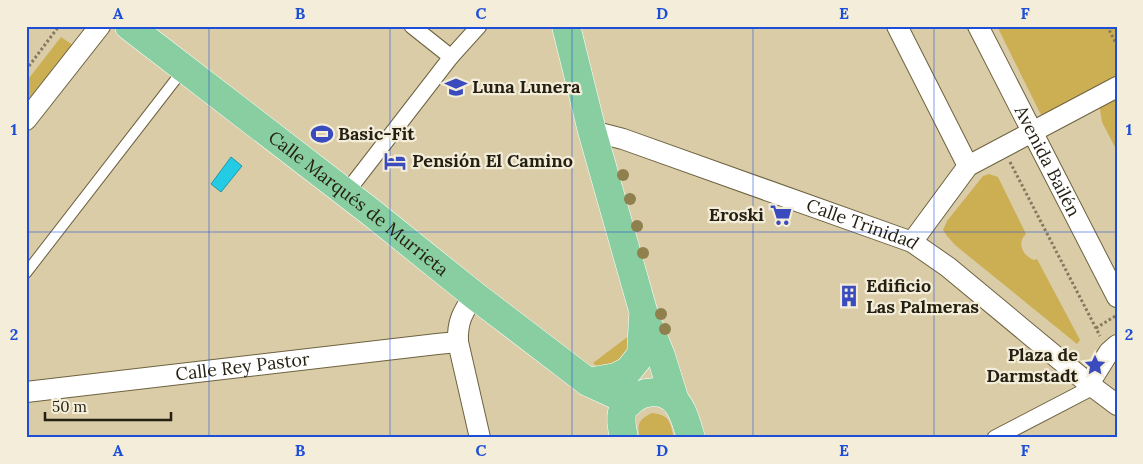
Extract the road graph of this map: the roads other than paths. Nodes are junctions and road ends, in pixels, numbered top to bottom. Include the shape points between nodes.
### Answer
1 (100, 26) edge
2 (412, 26) edge
3 (426, 26) edge
4 (480, 26) edge
5 (566, 26) edge
6 (897, 26) edge
7 (978, 26) edge
8 (143, 30) edge
9 (432, 43) junction
10 (450, 57) junction
11 (184, 69) junction
12 (1117, 87) edge
13 (26, 120) edge
14 (592, 131) junction
15 (1033, 132) junction
16 (968, 166) junction
17 (346, 193) junction
18 (912, 242) junction
19 (26, 273) edge
20 (474, 294) junction
21 (1117, 297) edge
22 (644, 314) junction
23 (458, 342) junction
24 (1113, 349) edge
25 (588, 382) junction
26 (1091, 386) junction
27 (26, 392) edge
28 (638, 396) junction
29 (675, 401) junction
30 (1117, 406) edge
31 (480, 438) edge
32 (624, 438) edge
33 (691, 438) edge
34 (996, 438) edge

1 - 13 street
2 - 9 street
3 - 9 street
4 - 10 street
5 - 14 main road
6 - 16 street
7 - 15 street, Avenida Bailén
8 - 11 main road, Calle Marqués de Murrieta
9 - 10 street
10 - 17 street
11 - 17 main road, Calle Marqués de Murrieta
11 - 19 lane
12 - 15 street
14 - 18 street, Calle Trinidad via 623,139
14 - 22 main road
15 - 16 street
15 - 21 street, Avenida Bailén
16 - 18 street
17 - 20 main road, Calle Marqués de Murrieta
18 - 26 street, Calle Trinidad via 948,267
20 - 23 street via 461,316
20 - 25 main road, Calle Marqués de Murrieta
22 - 25 main road via 641,354 628,371 616,377
22 - 28 main road via 649,376
22 - 29 main road
23 - 27 street, Calle Rey Pastor
23 - 31 street
24 - 26 street
25 - 28 main road, Calle Marqués de Murrieta via 614,394
25 - 32 main road, Calle Marqués de Murrieta via 611,410
26 - 30 street, Calle Trinidad
26 - 34 street
28 - 29 main road, Calle Marqués de Murrieta via 660,393
28 - 32 main road via 624,407 621,423
29 - 33 main road

